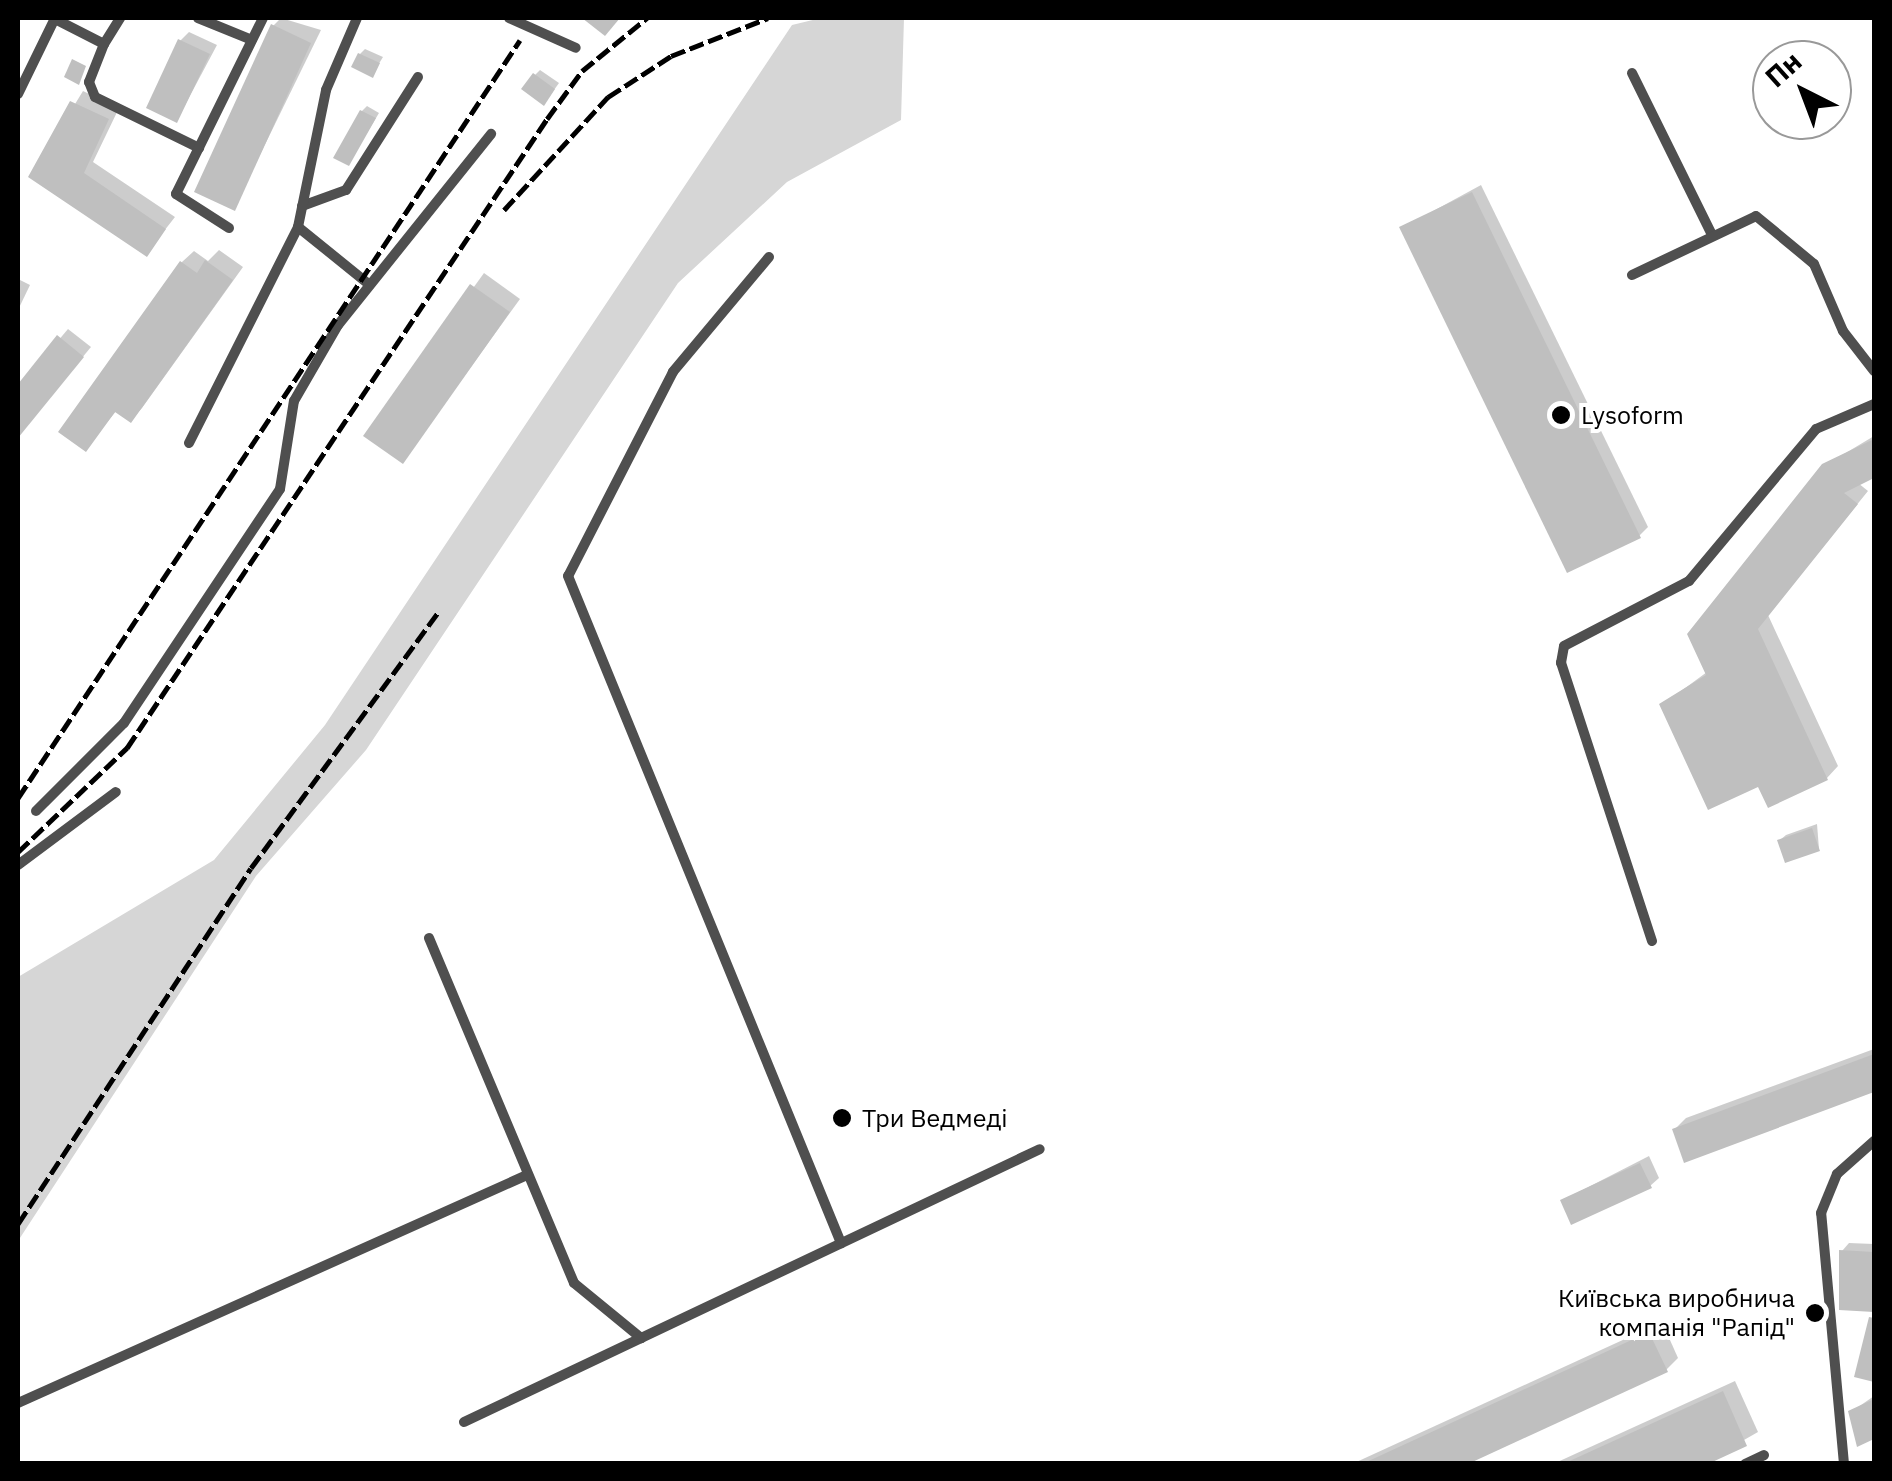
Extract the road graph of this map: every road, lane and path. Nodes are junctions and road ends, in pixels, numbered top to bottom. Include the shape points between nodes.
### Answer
1 (55, 18) edge
2 (120, 18) edge
3 (198, 18) edge
4 (263, 18) edge
5 (358, 18) edge
6 (509, 18) edge
7 (252, 40) junction
8 (104, 44) junction
9 (576, 48) dead end
10 (1632, 73) dead end
11 (418, 78) dead end
12 (18, 94) edge
13 (492, 134) dead end
14 (199, 148) junction
15 (302, 206) junction
16 (298, 227) junction
17 (229, 228) dead end
18 (1712, 235) junction
19 (769, 257) dead end
20 (1632, 275) dead end
21 (370, 285) junction
22 (1874, 371) edge
23 (1874, 404) edge
24 (189, 442) dead end
25 (116, 792) dead end
26 (36, 811) dead end
27 (18, 865) edge
28 (429, 938) dead end
29 (1652, 940) dead end
30 (1874, 1141) edge
31 (1040, 1148) dead end
32 (527, 1175) junction
33 (841, 1243) junction
34 (642, 1338) junction
35 (18, 1402) edge
36 (464, 1422) dead end
37 (1764, 1454) dead end
38 (1746, 1464) edge
39 (1844, 1464) edge

1 - 8 lane
1 - 12 lane
2 - 8 lane
3 - 7 lane
4 - 7 lane
5 - 15 lane via 326,90
6 - 9 lane
7 - 14 lane
8 - 14 lane via 89,82 96,97
10 - 18 lane
11 - 15 lane via 346,190
13 - 21 lane
14 - 17 lane via 176,194
15 - 16 lane
16 - 21 lane
16 - 24 lane
18 - 20 lane
18 - 22 lane via 1753,216 1787,235 1814,264 1843,331
19 - 33 lane via 673,372 568,576
21 - 26 lane via 294,400 280,489 124,723
23 - 29 lane via 1816,429 1689,581 1564,646 1561,664
25 - 27 lane
28 - 32 lane
30 - 39 lane via 1837,1174 1820,1214
31 - 33 lane
32 - 34 lane via 574,1284
32 - 35 lane
33 - 34 lane
34 - 36 lane
37 - 38 lane

